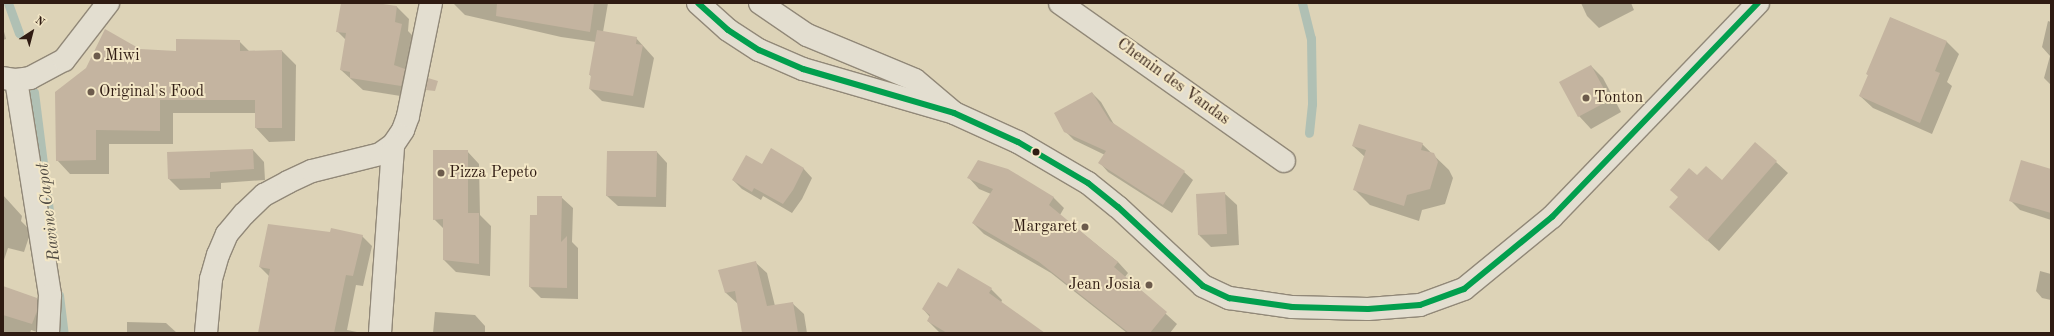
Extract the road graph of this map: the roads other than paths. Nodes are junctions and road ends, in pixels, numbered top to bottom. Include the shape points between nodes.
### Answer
1 (108, 3) edge
2 (431, 3) edge
3 (698, 3) edge
4 (760, 3) edge
5 (1060, 3) edge
6 (1758, 3) edge
7 (10, 79) edge
8 (954, 113) junction
9 (393, 145) junction
10 (1284, 161) dead end
11 (48, 333) edge
12 (206, 333) edge
13 (380, 333) edge

1 - 7 street via 64,60 30,78
2 - 9 street via 408,116 404,130
3 - 8 street via 728,30 766,53 803,69
4 - 8 street via 807,35 915,80
5 - 10 street, Chemin des Vandas
6 - 8 street via 1552,217 1464,289 1420,305 1368,309 1292,308 1229,298 1203,286 1118,207 1088,183 1018,142
7 - 11 street via 50,295
9 - 12 street via 380,154 366,159 312,171 288,182 264,195 244,214 227,234 218,255 211,279
9 - 13 street

